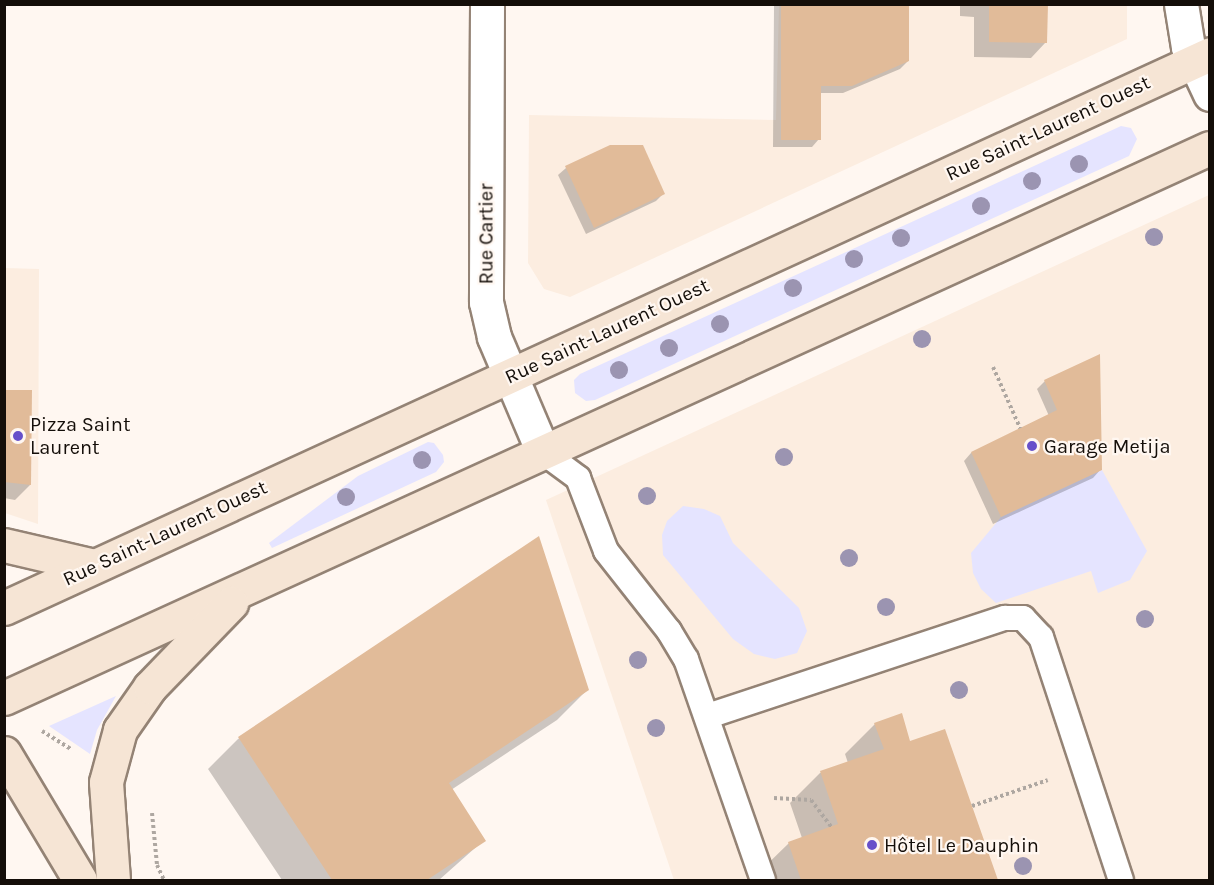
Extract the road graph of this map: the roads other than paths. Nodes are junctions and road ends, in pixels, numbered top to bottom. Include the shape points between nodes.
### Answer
1 (487, 4) edge
2 (1181, 4) edge
3 (1202, 57) edge
4 (1209, 94) edge
5 (1209, 148) edge
6 (510, 375) junction
7 (543, 453) junction
8 (4, 545) edge
9 (94, 566) junction
10 (241, 592) junction
11 (4, 608) edge
12 (4, 699) edge
13 (708, 716) junction
14 (4, 753) edge
15 (80, 880) edge
16 (113, 880) edge
17 (763, 880) edge
18 (1122, 880) edge

1 - 6 street, Rue Cartier via 486,302 494,336
2 - 3 street via 1182,26
3 - 4 street
3 - 6 street, Rue Saint-Laurent Ouest
5 - 7 street
6 - 7 street, Rue Cartier
6 - 9 street, Rue Saint-Laurent Ouest
7 - 10 street
7 - 13 lane via 578,478 606,551 678,643
8 - 9 street
9 - 11 street, Rue Saint-Laurent Ouest
10 - 12 street
10 - 16 street via 150,687 120,730 106,782
13 - 17 lane
13 - 18 lane via 995,621 1023,618 1041,637
14 - 15 street

